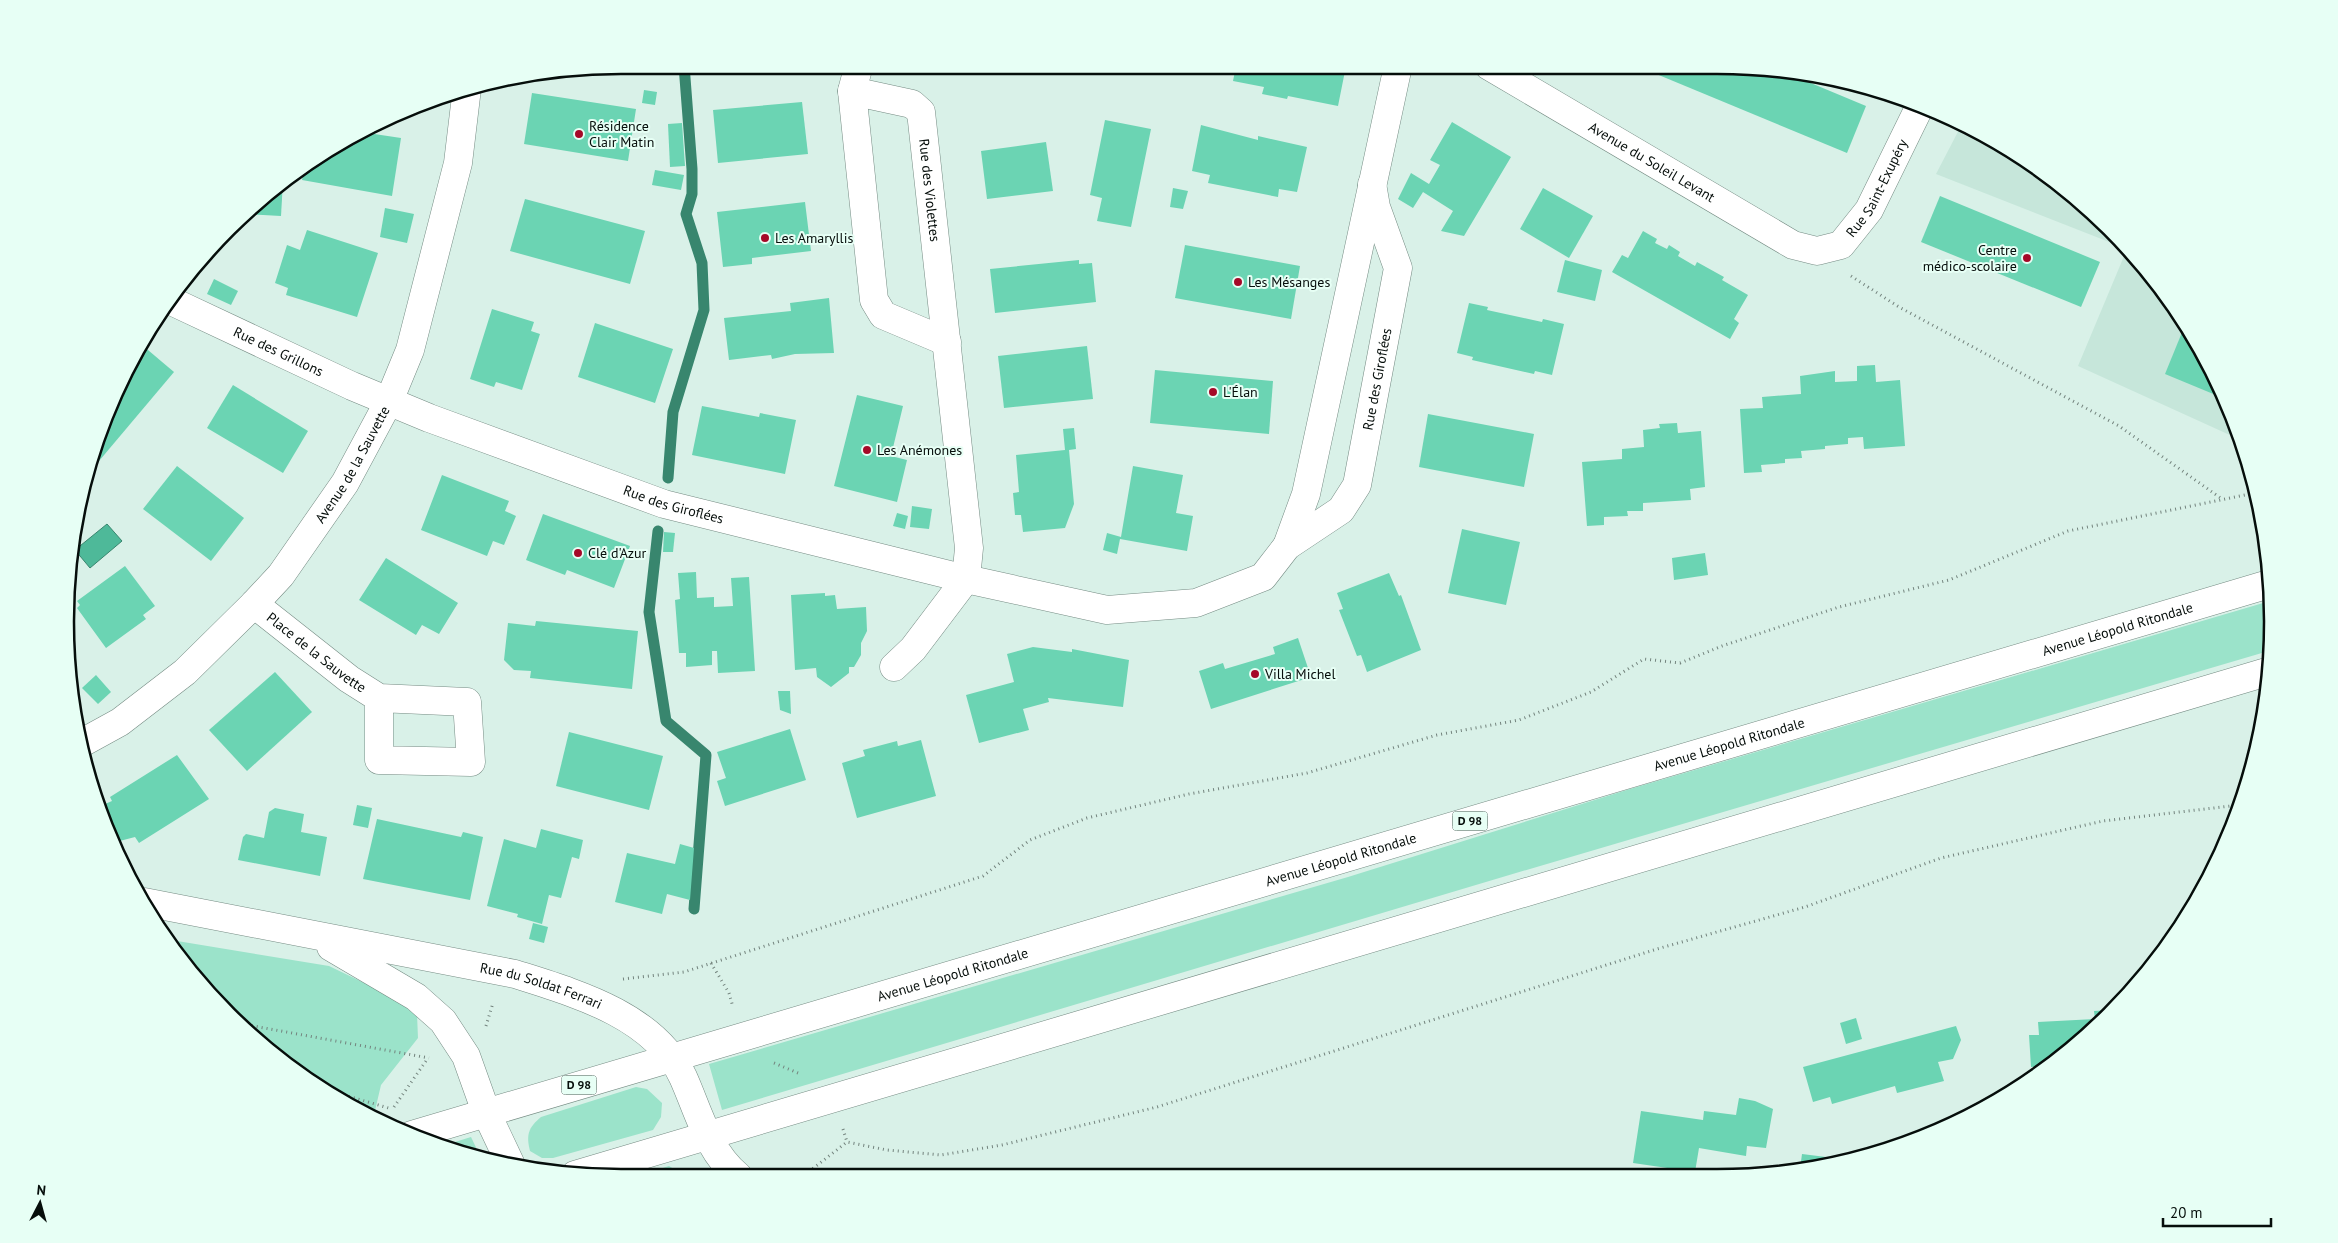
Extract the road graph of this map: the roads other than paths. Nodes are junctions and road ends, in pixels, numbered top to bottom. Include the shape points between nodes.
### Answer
1 (1396, 74) edge
2 (1502, 74) edge
3 (855, 78) edge
4 (466, 96) edge
5 (1917, 112) edge
6 (1372, 184) junction
7 (1817, 251) joint
8 (176, 304) edge
9 (947, 342) junction
10 (389, 401) junction
11 (1287, 546) junction
12 (966, 579) junction
13 (2263, 586) edge
14 (254, 604) junction
15 (894, 667) dead end
16 (2262, 673) edge
17 (379, 698) dead end
18 (87, 740) edge
19 (152, 904) edge
20 (310, 935) junction
21 (672, 1058) junction
22 (486, 1112) junction
23 (421, 1131) edge
24 (708, 1134) junction
25 (507, 1157) edge
26 (596, 1168) edge
27 (732, 1169) edge

1 - 6 main road, Rue des Giroflées
2 - 7 main road, Avenue du Soleil Levant via 1793,245
3 - 9 main road, Rue des Violettes via 912,104 921,112
3 - 9 main road, Rue des Violettes via 874,300 883,315
4 - 10 main road, Avenue de la Sauvette via 458,163 410,350
5 - 7 main road, Rue Saint-Exupéry via 1869,210 1841,245
6 - 11 main road, Rue des Giroflées via 1306,494
6 - 11 main road, Rue des Giroflées via 1376,207 1398,268 1357,485 1341,510
8 - 10 main road, Rue des Grillons
9 - 12 main road, Rue des Violettes via 969,548
10 - 12 main road, Rue des Giroflées via 664,504
10 - 14 main road, Avenue de la Sauvette via 345,483 281,575
11 - 12 main road, Rue des Giroflées via 1263,577 1196,603 1107,610
12 - 15 main road via 912,649
13 - 21 main road, Avenue Léopold Ritondale / D 98
14 - 17 main road, Place de la Sauvette via 349,679
14 - 18 main road, Avenue de la Sauvette via 185,672 120,722
16 - 24 main road
19 - 20 main road, Rue du Soldat Ferrari
20 - 21 main road, Rue du Soldat Ferrari via 515,974 549,985 605,1006 646,1031
20 - 22 main road, Rue du Soldat Ferrari via 416,997 443,1021 466,1056
21 - 22 main road, Avenue Léopold Ritondale / D 98
21 - 24 main road, Rue du Soldat Ferrari
22 - 23 main road, Avenue Léopold Ritondale / D 98
22 - 25 main road, Rue du Soldat Ferrari
24 - 26 main road
24 - 27 main road, Rue du Soldat Ferrari via 716,1152

